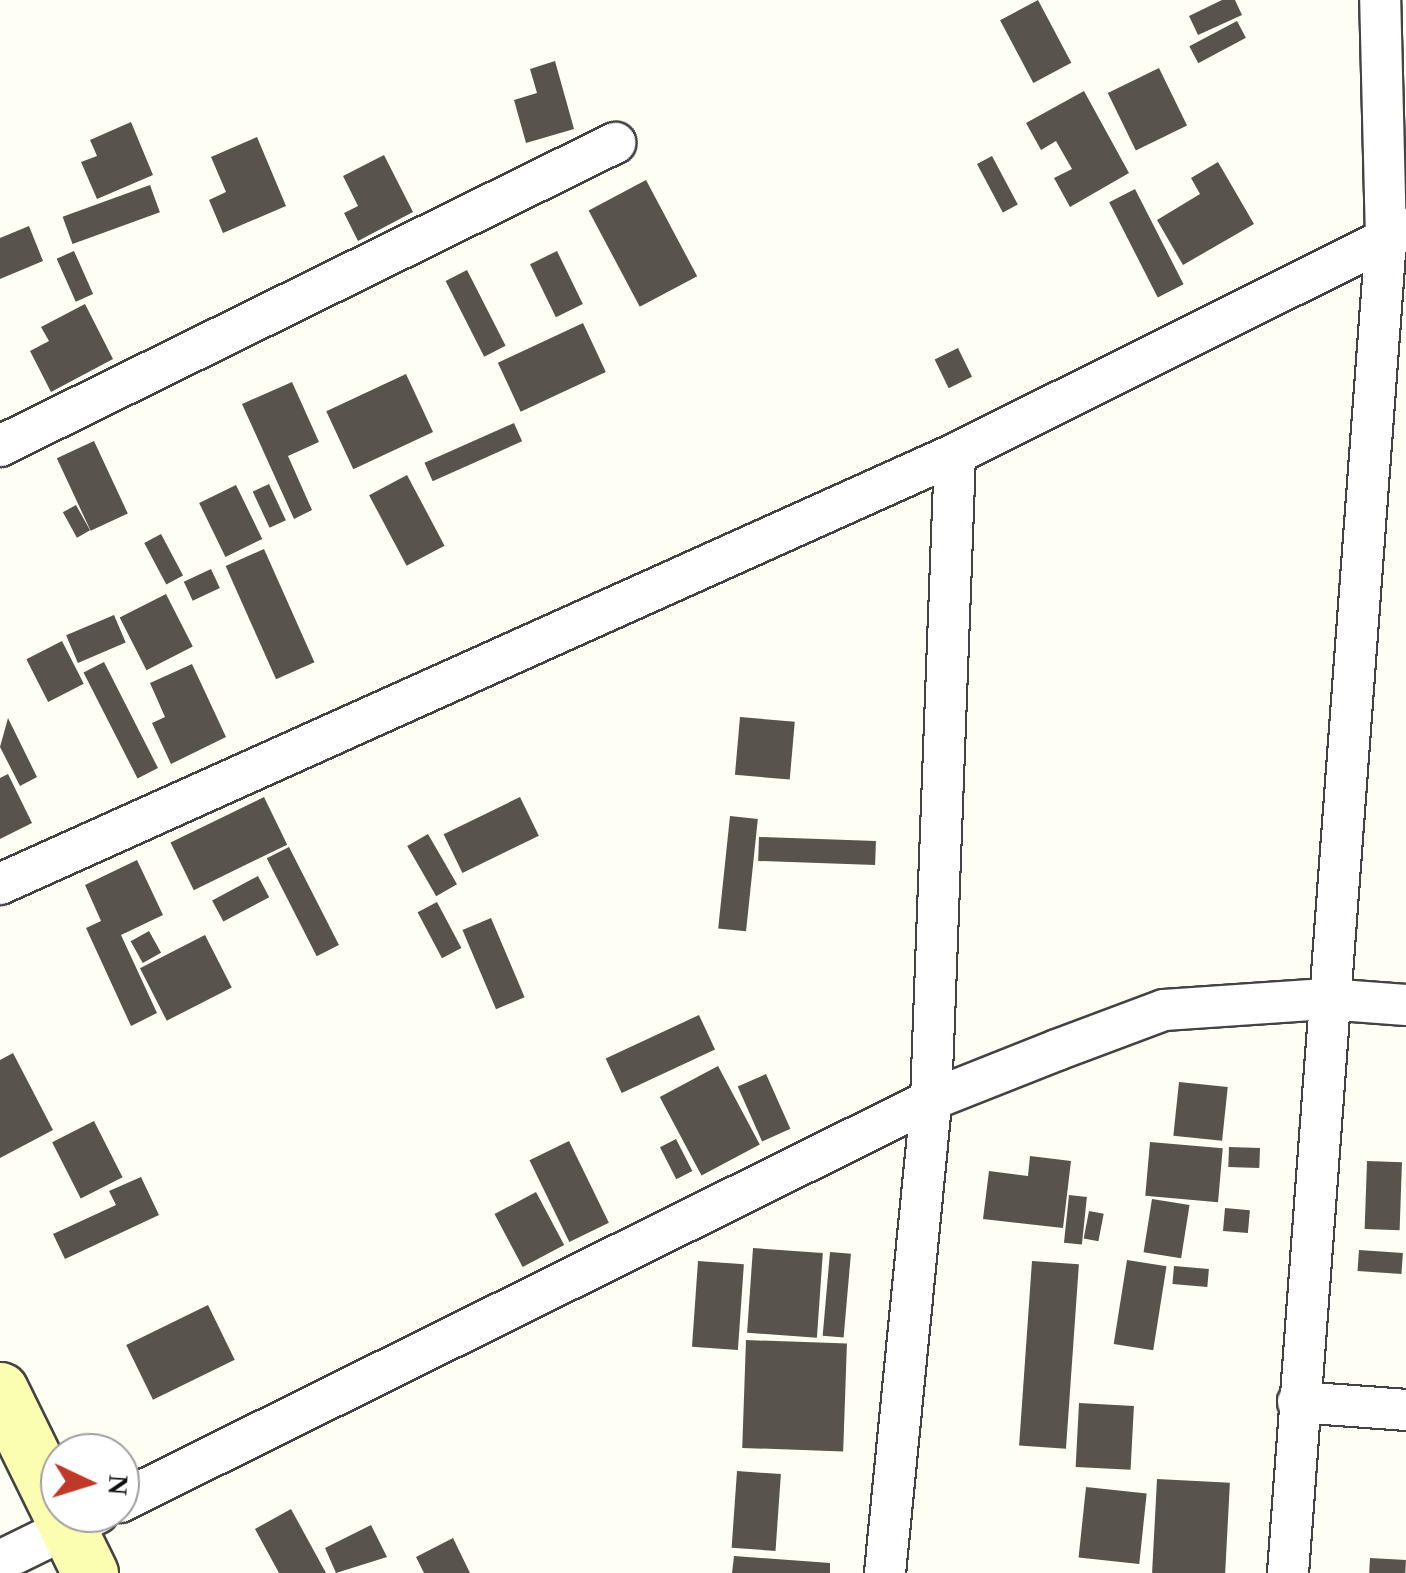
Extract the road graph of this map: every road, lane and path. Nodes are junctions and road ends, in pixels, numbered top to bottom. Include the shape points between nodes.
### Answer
1 (1380, 0) edge
2 (614, 143) dead end
3 (1396, 234) edge
4 (0, 446) edge
5 (955, 454) junction
6 (0, 884) edge
7 (1326, 1000) junction
8 (1406, 1005) edge
9 (931, 1100) junction
10 (0, 1390) edge
11 (1298, 1402) junction
12 (1406, 1410) edge
13 (140, 1492) edge
14 (84, 1538) edge
15 (0, 1561) edge
16 (885, 1573) edge
17 (1288, 1573) edge

1 - 3 street
2 - 4 street
3 - 5 street
3 - 7 street
5 - 6 street
5 - 9 street
7 - 8 street
7 - 9 street via 1164,1010
7 - 11 street
9 - 13 street
9 - 16 street
10 - 14 street
11 - 12 street
11 - 17 street
14 - 15 street

